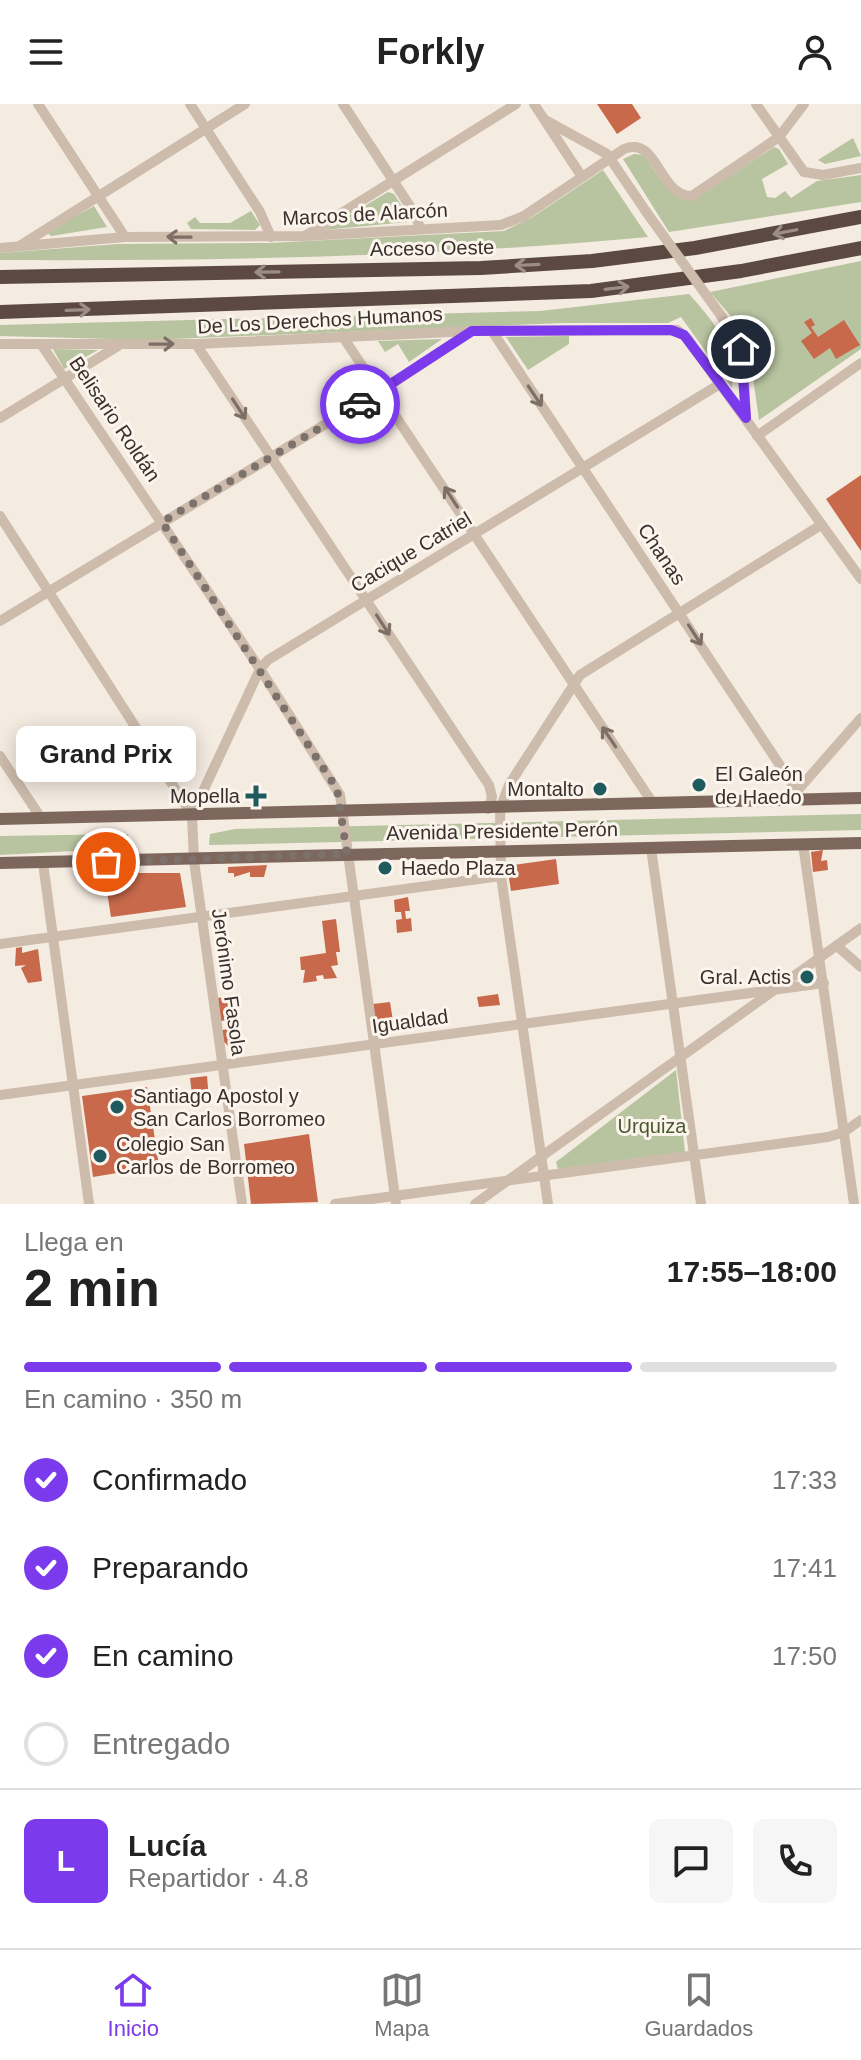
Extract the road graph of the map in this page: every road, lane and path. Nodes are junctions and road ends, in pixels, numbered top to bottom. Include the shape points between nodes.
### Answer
1 (38, 104) edge
2 (190, 104) edge
3 (245, 104) edge
4 (343, 104) edge
5 (516, 104) edge
6 (756, 104) edge
7 (804, 104) edge
8 (539, 106) edge
9 (545, 120) junction
10 (206, 128) junction
11 (779, 137) junction
12 (610, 158) junction
13 (861, 168) edge
14 (582, 177) junction
15 (393, 181) junction
16 (97, 194) junction
17 (861, 217) edge
18 (420, 228) junction
19 (305, 236) junction
20 (125, 237) junction
21 (271, 237) junction
22 (19, 246) junction
23 (0, 248) edge
24 (861, 248) edge
25 (0, 277) edge
26 (0, 312) edge
27 (472, 331) junction
28 (492, 331) junction
29 (343, 337) junction
30 (0, 344) edge
31 (41, 344) junction
32 (196, 344) junction
33 (120, 345) junction
34 (861, 363) edge
35 (67, 377) junction
36 (720, 384) junction
37 (382, 390) junction
38 (0, 418) edge
39 (746, 418) junction
40 (757, 436) junction
41 (271, 457) junction
42 (584, 469) junction
43 (0, 516) edge
44 (162, 522) junction
45 (821, 525) junction
46 (476, 535) junction
47 (861, 579) edge
48 (50, 591) junction
49 (366, 599) junction
50 (679, 612) junction
51 (0, 621) edge
52 (260, 669) junction
53 (572, 682) junction
54 (861, 718) edge
55 (0, 756) edge
56 (489, 785) junction
57 (509, 785) junction
58 (798, 795) junction
59 (861, 798) edge
60 (652, 802) junction
61 (494, 809) junction
62 (342, 811) junction
63 (192, 815) junction
64 (41, 818) junction
65 (0, 819) edge
66 (861, 843) edge
67 (803, 844) junction
68 (651, 848) junction
69 (347, 850) junction
70 (500, 850) junction
71 (194, 861) junction
72 (0, 863) edge
73 (43, 863) junction
74 (501, 876) junction
75 (352, 895) junction
76 (202, 915) junction
77 (861, 928) edge
78 (52, 937) junction
79 (0, 944) edge
80 (837, 946) junction
81 (820, 956) junction
82 (861, 967) edge
83 (824, 983) junction
84 (774, 988) junction
85 (673, 1003) junction
86 (522, 1024) junction
87 (373, 1044) junction
88 (681, 1058) junction
89 (222, 1064) junction
90 (72, 1085) junction
91 (0, 1095) edge
92 (855, 1128) edge
93 (695, 1156) junction
94 (541, 1158) junction
95 (544, 1176) junction
96 (509, 1180) junction
97 (396, 1200) edge
98 (89, 1204) edge
99 (242, 1204) edge
100 (335, 1204) edge
101 (475, 1204) edge
102 (548, 1204) edge
103 (701, 1204) edge
104 (854, 1204) edge

1 - 16 street
2 - 10 street
3 - 10 street
4 - 15 street
5 - 15 street
6 - 11 street
7 - 11 street
8 - 9 street
9 - 12 street
9 - 14 street
10 - 16 street
10 - 21 street
11 - 12 street, Marcos de Alarcón via 699,194 687,196 674,190 640,147 627,147
11 - 13 street via 811,175
12 - 14 street, Marcos de Alarcón
12 - 39 street, bridge via 722,317 743,359
14 - 18 street, Marcos de Alarcón via 507,224
15 - 18 street
15 - 19 street
16 - 20 street
16 - 22 street
17 -> 25 highway, Acceso Oeste via 592,261
18 - 19 street, Marcos de Alarcón
19 - 21 street, Marcos de Alarcón
21 -> 20 street, Marcos de Alarcón
20 - 22 street, Marcos de Alarcón
22 - 23 street, Marcos de Alarcón
26 -> 24 highway via 591,291
27 - 28 street, De Los Derechos Humanos
27 - 29 street, De Los Derechos Humanos
27 - 37 street
28 - 36 street, De Los Derechos Humanos via 671,330 687,338
28 -> 42 street, Chanas
29 - 32 street, De Los Derechos Humanos
29 - 37 street
30 - 31 street, De Los Derechos Humanos
31 - 33 street, De Los Derechos Humanos
31 - 35 street, Belisario Roldán
33 -> 32 street, De Los Derechos Humanos
32 -> 41 street
33 - 35 street
34 - 40 street
35 - 38 street
35 - 44 street, Belisario Roldán
36 - 39 street
36 - 42 street, Cacique Catriel
37 - 41 street
46 -> 37 street
39 - 40 street
40 - 45 street
41 - 44 street
41 - 49 street
42 - 46 street, Cacique Catriel
42 - 50 street, Chanas
43 - 48 street
44 - 48 street
44 - 52 street, Belisario Roldán
45 - 47 street
45 - 50 street
46 - 49 street, Cacique Catriel
46 - 53 street
48 - 51 street
48 - 63 street
49 - 52 street, Cacique Catriel
49 -> 56 street
50 - 53 street
50 -> 58 street, Chanas
52 - 62 street, Belisario Roldán via 337,789
52 - 63 street, Cacique Catriel
53 - 57 street
60 -> 53 street
54 - 58 street
55 - 64 street
56 - 57 street
56 - 61 street
57 - 61 street
58 - 59 main road, Avenida Presidente Perón
58 - 60 main road, Avenida Presidente Perón
60 - 61 main road, Avenida Presidente Perón
61 - 62 main road, Avenida Presidente Perón
61 - 70 street
62 - 63 main road, Avenida Presidente Perón
62 - 69 street, Belisario Roldán
63 - 64 main road, Avenida Presidente Perón
63 - 71 street, Jerónimo Fasola
64 - 65 main road, Avenida Presidente Perón
66 - 67 main road, Avenida Presidente Perón
67 - 68 main road, Avenida Presidente Perón
67 - 81 street
68 - 70 main road, Avenida Presidente Perón
68 - 85 street
69 - 70 main road, Avenida Presidente Perón
69 - 71 main road, Avenida Presidente Perón
69 - 75 street, Belisario Roldán
70 - 74 street
71 - 73 main road, Avenida Presidente Perón
71 - 76 street, Jerónimo Fasola
72 - 73 main road, Avenida Presidente Perón
73 - 78 street
74 - 75 street
74 - 86 street
75 - 76 street
75 - 87 street, Belisario Roldán
76 - 78 street
76 - 89 street, Jerónimo Fasola
77 - 80 street
78 - 79 street
78 - 90 street
80 - 81 street
80 - 82 street
81 - 83 street
81 - 84 street
83 - 84 street, Igualdad
83 - 92 street
84 - 85 street, Igualdad
84 - 88 street
85 - 86 street, Igualdad
85 - 88 street
86 - 87 street, Igualdad
86 - 94 street
87 - 89 street, Igualdad
87 - 97 street, Belisario Roldán
88 - 93 street
88 - 94 street
89 - 90 street, Igualdad
89 - 99 street, Jerónimo Fasola
90 - 91 street, Igualdad
90 - 98 street
92 - 93 street
92 - 104 street
93 - 95 street
93 - 103 street
94 - 95 street
94 - 96 street
95 - 96 street
95 - 102 street
96 - 97 street
96 - 101 street
97 - 100 street

